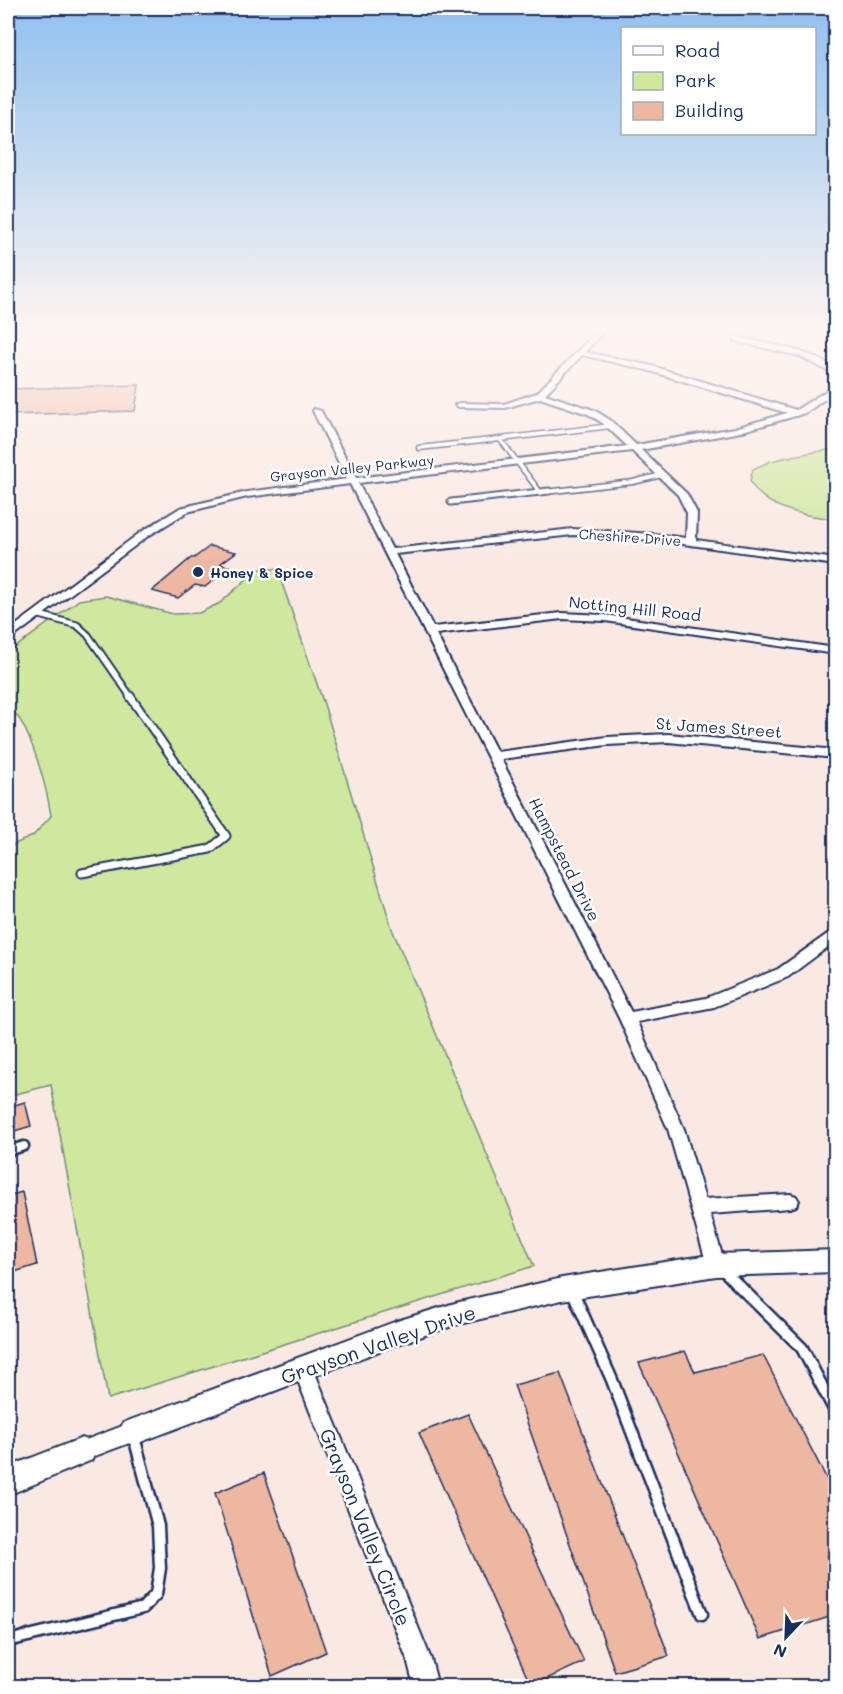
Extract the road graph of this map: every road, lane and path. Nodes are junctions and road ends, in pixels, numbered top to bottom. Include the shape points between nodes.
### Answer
1 (582, 409) edge
2 (783, 409) edge
3 (804, 409) edge
4 (317, 411) dead end
5 (796, 413) junction
6 (611, 426) junction
7 (501, 439) junction
8 (419, 448) dead end
9 (633, 448) junction
10 (518, 464) junction
11 (662, 475) junction
12 (351, 482) junction
13 (540, 492) junction
14 (451, 502) dead end
15 (691, 542) junction
16 (389, 552) junction
17 (836, 562) edge
18 (36, 615) junction
19 (430, 631) junction
20 (8, 636) edge
21 (836, 651) edge
22 (836, 754) edge
23 (493, 756) junction
24 (82, 873) dead end
25 (836, 933) edge
26 (627, 1018) junction
27 (24, 1146) dead end
28 (8, 1150) edge
29 (790, 1201) dead end
30 (699, 1207) junction
31 (836, 1261) edge
32 (716, 1265) junction
33 (571, 1288) junction
34 (303, 1368) junction
35 (836, 1413) edge
36 (133, 1432) junction
37 (82, 1451) joint
38 (8, 1481) edge
39 (702, 1614) dead end
40 (8, 1641) edge
41 (426, 1686) edge

1 - 6 street
2 - 5 street
3 - 5 street, Grayson Valley Parkway
4 - 12 street, Hampstead Drive
5 - 9 street, Grayson Valley Parkway via 752,427
6 - 7 lane
6 - 9 street
7 - 8 lane
7 - 10 lane
9 - 10 street, Grayson Valley Parkway
9 - 11 street
10 - 12 street, Grayson Valley Parkway
10 - 13 lane
11 - 13 lane
11 - 15 street via 682,494 692,513
12 - 16 street, Hampstead Drive
12 - 18 street, Grayson Valley Parkway via 247,493 192,507 159,525
13 - 14 lane
15 - 16 street, Cheshire Drive via 573,532
15 - 17 street, Cheshire Drive
16 - 19 street, Hampstead Drive
18 - 20 street, Grayson Valley Parkway
18 - 24 lane via 77,625 88,635 226,836 210,849
19 - 21 street, Notting Hill Road via 562,616 605,618
19 - 23 street, Hampstead Drive
22 - 23 street, St James Street via 668,738 607,741
23 - 26 street, Hampstead Drive
25 - 26 street via 783,974 709,1003
26 - 30 street, Hampstead Drive via 676,1129
27 - 28 lane
29 - 30 street
30 - 32 street, Hampstead Drive
31 - 32 street, Grayson Valley Drive
32 - 33 street, Grayson Valley Drive
32 - 35 lane via 802,1348
33 - 34 street, Grayson Valley Drive via 455,1314
33 - 39 lane via 612,1380
34 - 36 street, Grayson Valley Drive
34 - 41 street, Grayson Valley Circle via 419,1659
36 - 37 street, Grayson Valley Drive
36 - 40 lane via 158,1526 160,1568 156,1594 143,1608
37 - 38 street, Grayson Valley Drive

